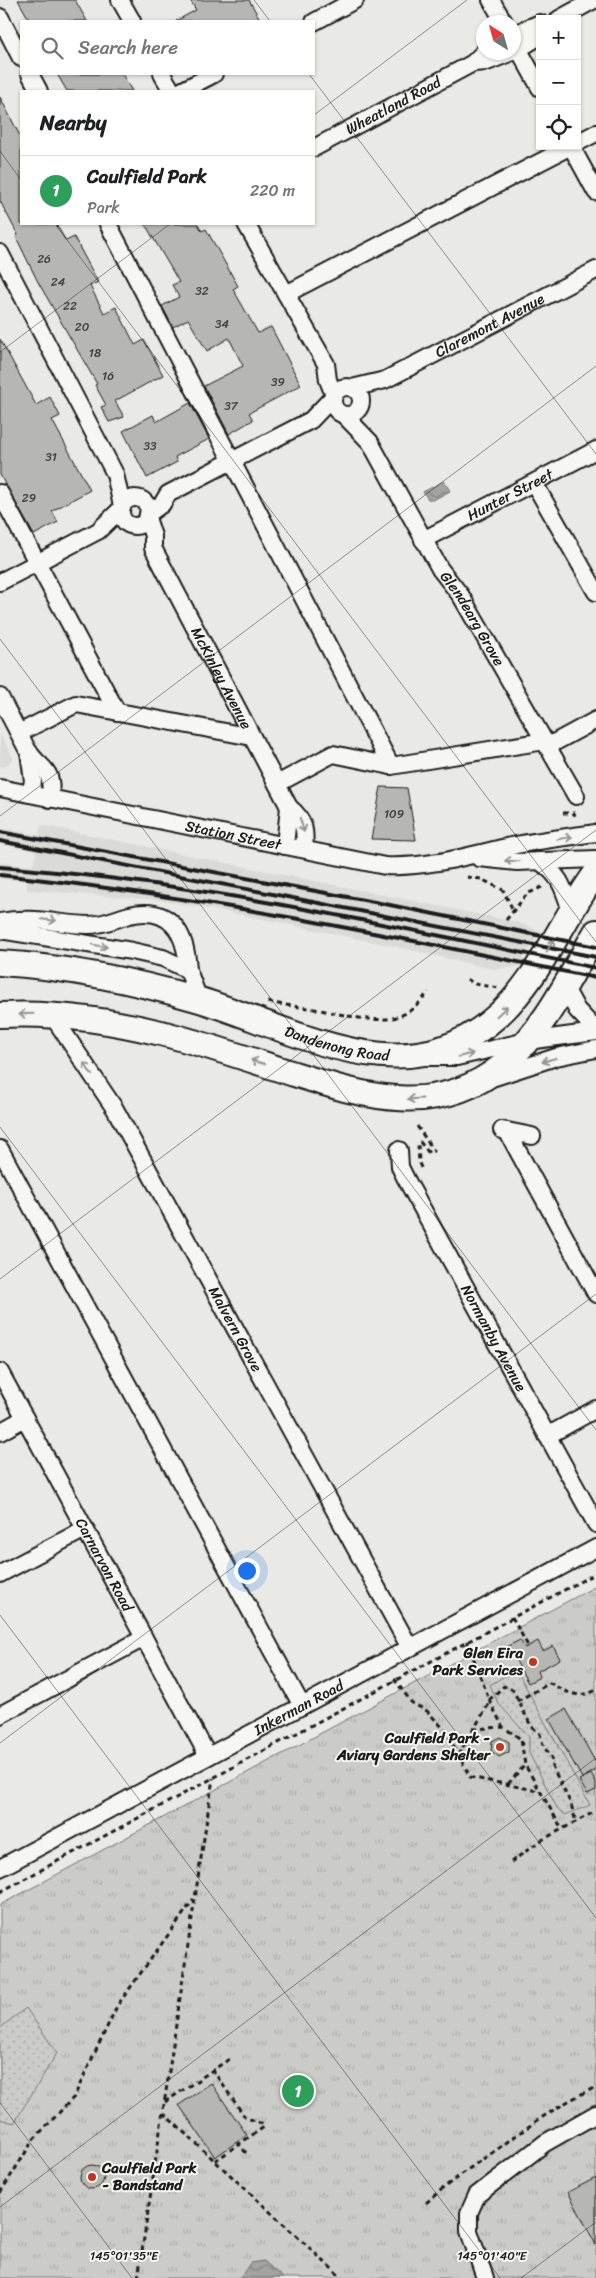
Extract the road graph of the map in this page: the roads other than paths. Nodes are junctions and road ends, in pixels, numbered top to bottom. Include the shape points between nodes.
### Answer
1 (120, 0) edge
2 (355, 0) edge
3 (492, 0) edge
4 (594, 0) edge
5 (500, 15) edge
6 (566, 15) edge
7 (0, 17) edge
8 (131, 20) edge
9 (315, 21) edge
10 (536, 27) edge
11 (536, 38) edge
12 (521, 40) edge
13 (521, 43) edge
14 (20, 56) edge
15 (521, 57) edge
16 (476, 59) edge
17 (31, 75) edge
18 (163, 75) edge
19 (212, 75) edge
20 (536, 82) edge
21 (38, 90) edge
22 (171, 90) edge
23 (183, 90) edge
24 (596, 133) edge
25 (581, 141) edge
26 (315, 147) edge
27 (563, 150) edge
28 (573, 150) edge
29 (596, 192) edge
30 (109, 225) edge
31 (247, 225) edge
32 (0, 253) edge
33 (596, 270) edge
34 (286, 294) junction
35 (348, 396) junction
36 (342, 414) junction
37 (311, 420) junction
38 (370, 442) junction
39 (596, 450) edge
40 (232, 461) junction
41 (115, 474) junction
42 (534, 483) junction
43 (0, 493) edge
44 (168, 494) junction
45 (139, 498) junction
46 (121, 508) junction
47 (148, 516) junction
48 (130, 524) junction
49 (98, 531) junction
50 (424, 540) junction
51 (153, 548) junction
52 (37, 563) junction
53 (0, 582) edge
54 (595, 587) edge
55 (0, 697) edge
56 (117, 712) junction
57 (596, 720) edge
58 (19, 733) junction
59 (252, 737) junction
60 (547, 744) junction
61 (29, 752) junction
62 (391, 766) junction
63 (277, 784) junction
64 (0, 788) edge
65 (30, 794) junction
66 (576, 796) dead end
67 (50, 799) junction
68 (288, 807) junction
69 (596, 833) edge
70 (285, 846) junction
71 (304, 849) junction
72 (467, 857) junction
73 (596, 859) edge
74 (539, 861) junction
75 (596, 874) edge
76 (571, 911) junction
77 (0, 922) edge
78 (0, 930) edge
79 (596, 932) edge
80 (0, 964) edge
81 (188, 970) junction
82 (564, 986) junction
83 (199, 1000) junction
84 (0, 1015) edge
85 (52, 1015) junction
86 (596, 1031) edge
87 (527, 1040) junction
88 (596, 1049) edge
89 (400, 1056) junction
90 (463, 1088) junction
91 (532, 1136) dead end
92 (0, 1149) edge
93 (399, 1150) dead end
94 (596, 1294) edge
95 (0, 1372) edge
96 (596, 1409) edge
97 (25, 1418) junction
98 (0, 1432) edge
99 (547, 1436) junction
100 (596, 1524) edge
101 (84, 1529) junction
102 (596, 1548) edge
103 (0, 1574) edge
104 (144, 1638) junction
105 (410, 1648) junction
106 (302, 1706) junction
107 (0, 1715) edge
108 (208, 1756) junction
109 (0, 1868) edge
110 (596, 2114) edge
111 (485, 2278) edge

1 - 8 street
2 - 9 street
3 - 5 street
4 - 6 street
7 - 14 street
10 - 12 street, Wheatland Road
11 - 13 street, Wheatland Road
15 - 20 street
16 - 26 street, Wheatland Road
17 - 21 street
18 - 22 street
19 - 23 street
24 - 25 street
27 - 34 street
28 - 29 street
30 - 40 street
31 - 34 street, Glendearg Grove
32 - 41 street
33 - 35 street, Claremont Avenue
34 - 35 street, Glendearg Grove via 326,364 339,374
35 - 36 street via 354,413
35 - 37 street
35 - 38 street, Glendearg Grove
36 - 37 street
36 - 38 street, Glendearg Grove
37 - 40 street
38 - 50 street, Glendearg Grove
39 - 42 street, Hunter Street
40 - 44 street
40 - 62 street
41 - 45 street
41 - 46 street
42 - 50 street, Hunter Street
42 - 54 street
43 - 52 street
44 - 45 street
44 - 47 street
45 - 46 street via 128,500
45 - 47 street via 146,504
46 - 48 street via 122,518
46 - 49 street
47 - 48 street via 140,525
47 - 51 street, McKinley Avenue
48 - 49 street via 110,531
48 - 51 street, McKinley Avenue
49 - 52 street
50 - 60 street, Glendearg Grove via 461,596
51 - 59 street, McKinley Avenue
52 - 53 street
52 - 56 street
55 - 58 street
56 - 58 street via 76,704
56 - 59 street
57 - 60 street
58 - 61 street
59 - 63 street, McKinley Avenue
60 - 62 street
60 - 66 street, Glendearg Grove
61 - 65 street via 33,781
61 - 67 street via 50,778
62 - 63 street via 333,754
63 - 68 street, McKinley Avenue
64 - 65 street, Station Street
65 - 67 street, Station Street
67 - 70 street, Station Street
68 - 70 street, McKinley Avenue
68 -> 71 street, McKinley Avenue via 303,822
72 -> 69 street, Station Street via 510,846
70 - 71 street, Station Street
71 - 72 street, Station Street via 385,866 412,866
74 -> 72 street, Station Street via 509,862
73 - 74 street, Station Street
74 - 76 street via 562,882
75 - 76 highway, Dandenong Road
89 -> 76 highway, Dandenong Road via 452,1045 497,1016 528,980
77 -> 81 street via 47,919 89,925 141,913 155,914 180,932
78 -> 81 street via 132,951 163,958
79 - 82 highway
80 - 83 highway, Dandenong Road via 96,976
81 - 83 street
82 - 86 street via 577,1010
82 - 87 highway
83 - 89 highway, Dandenong Road via 346,1050 373,1056
85 -> 84 highway
90 -> 85 highway via 422,1098 371,1096 160,1033 104,1021
105 -> 85 street, Malvern Grove via 115,1109
86 - 87 street
89 -> 87 street via 457,1057
87 - 90 highway via 502,1066
88 -> 90 street via 556,1057
91 - 94 street via 504,1130
92 - 106 street
93 - 99 street, Normanby Avenue via 400,1167 406,1179
95 - 97 street, Carnarvon Road
96 - 99 street
97 - 98 street
97 - 101 street, Carnarvon Road
99 - 100 street, Normanby Avenue
101 - 103 street
101 - 104 street, Carnarvon Road
102 - 105 street, Inkerman Road
104 - 107 street
104 - 108 street, Carnarvon Road
105 - 106 street, Inkerman Road
106 - 108 street, Inkerman Road
108 - 109 street, Inkerman Road
110 - 111 street via 545,2143 474,2200 468,2231

